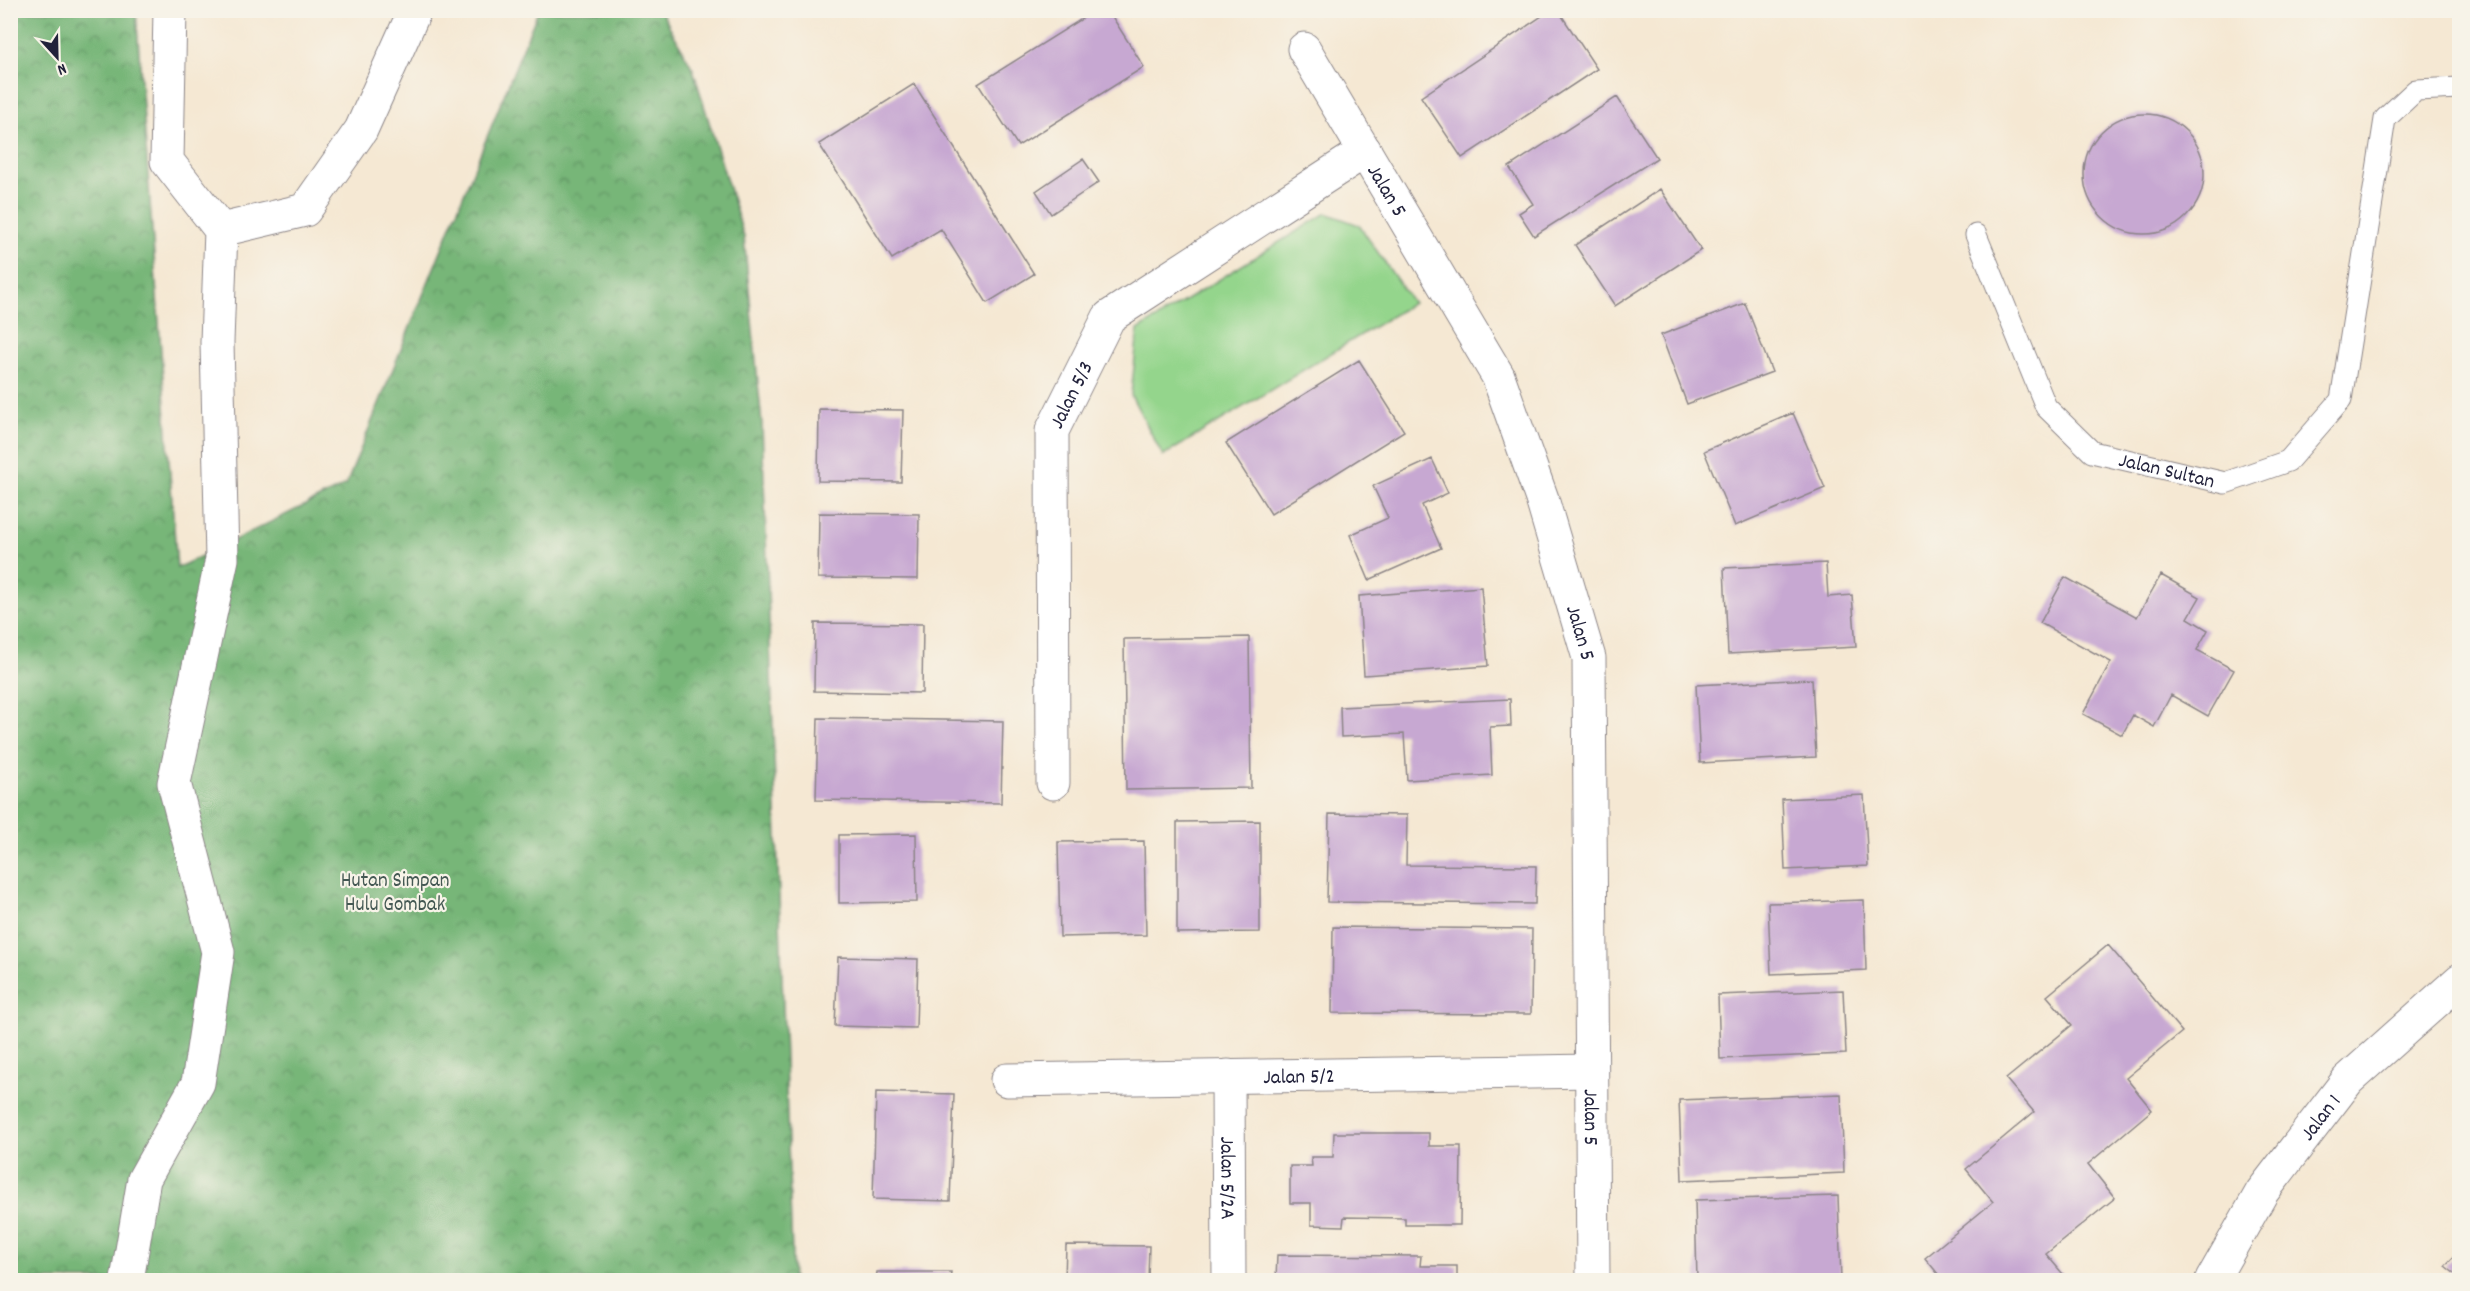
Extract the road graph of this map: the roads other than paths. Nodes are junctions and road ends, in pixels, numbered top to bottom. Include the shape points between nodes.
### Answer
1 (170, 10) edge
2 (415, 10) edge
3 (1304, 49) dead end
4 (2460, 88) edge
5 (1365, 151) junction
6 (221, 230) junction
7 (1976, 235) dead end
8 (1053, 783) dead end
9 (2460, 980) edge
10 (1591, 1071) junction
11 (1228, 1076) junction
12 (1007, 1080) dead end
13 (127, 1281) edge
14 (1228, 1281) edge
15 (1593, 1281) edge
16 (2212, 1281) edge

1 - 6 street via 167,161
2 - 6 street via 361,130 305,210
3 - 5 street, Jalan 5
4 - 7 lane, Jalan Sultan via 2416,90 2385,119 2342,400 2288,462 2225,483 2092,452 2046,407
5 - 8 street, Jalan 5/3 via 1109,317 1052,431
5 - 10 street, Jalan 5 via 1498,376 1542,499 1589,658
6 - 13 street via 217,342 222,559 174,783 218,952 198,1083 144,1179
9 - 16 street, Jalan 1 via 2348,1080 2262,1192
10 - 11 street, Jalan 5/2
10 - 15 street, Jalan 5
11 - 12 street, Jalan 5/2
11 - 14 street, Jalan 5/2A

